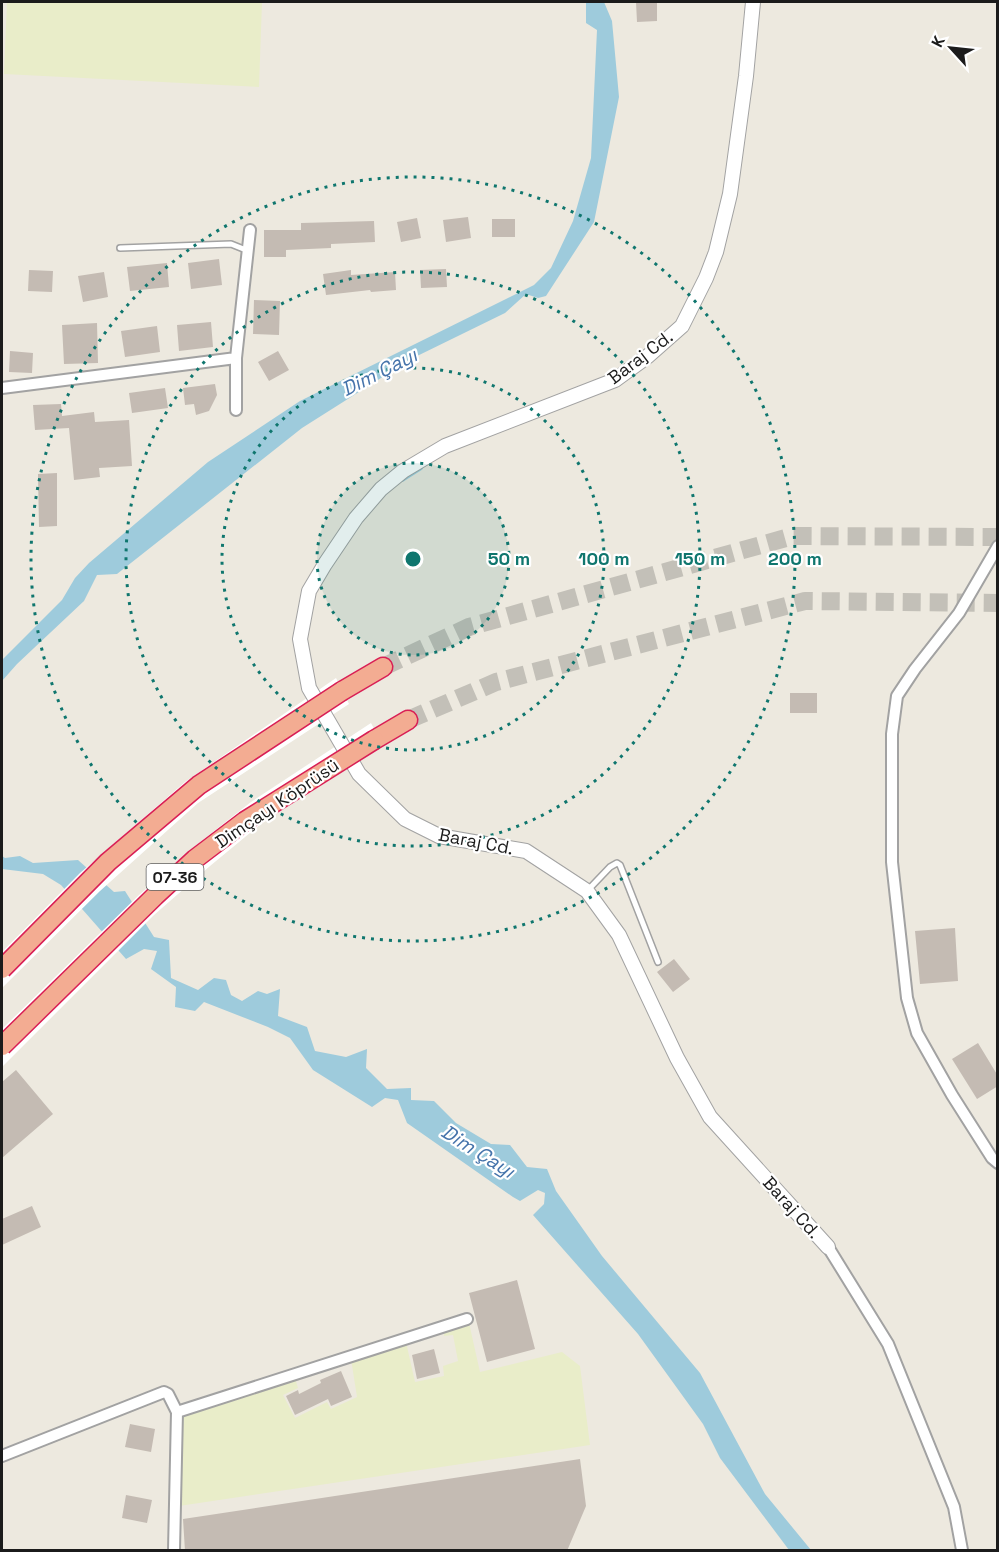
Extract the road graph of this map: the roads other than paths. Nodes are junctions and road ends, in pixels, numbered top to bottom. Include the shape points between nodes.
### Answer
1 (753, 2) edge
2 (250, 230) dead end
3 (120, 248) dead end
4 (246, 250) junction
5 (236, 358) junction
6 (2, 388) edge
7 (236, 410) dead end
8 (998, 546) edge
9 (383, 667) tunnel mouth
10 (408, 720) tunnel mouth
11 (587, 891) junction
12 (658, 962) dead end
13 (2, 969) edge
14 (2, 1046) edge
15 (998, 1163) edge
16 (828, 1247) joint
17 (467, 1318) dead end
18 (177, 1412) junction
19 (2, 1456) edge
20 (174, 1551) edge
21 (962, 1551) edge

1 - 11 street, Baraj Cd. via 730,194 716,252 682,326 615,380 446,446 381,489 356,518 309,591 300,639 314,697 359,774 405,819 439,836 526,851
2 - 4 street
3 - 4 lane via 231,244
4 - 5 street
5 - 6 street
5 - 7 street
8 - 15 street via 959,613 897,696 892,734 892,862 907,998 917,1033 952,1095
9 - 13 highway, 07-36, bridge via 199,785 108,862
10 - 14 highway, Dimçayı Köprüsü / 07-36, bridge via 245,821 195,859
11 - 12 lane via 610,867 620,865
11 - 16 street, Baraj Cd. via 619,935 677,1058 710,1117
16 - 21 street, Baraj Cd. via 888,1344 954,1507
17 - 18 street
18 - 19 street via 164,1392
18 - 20 street

